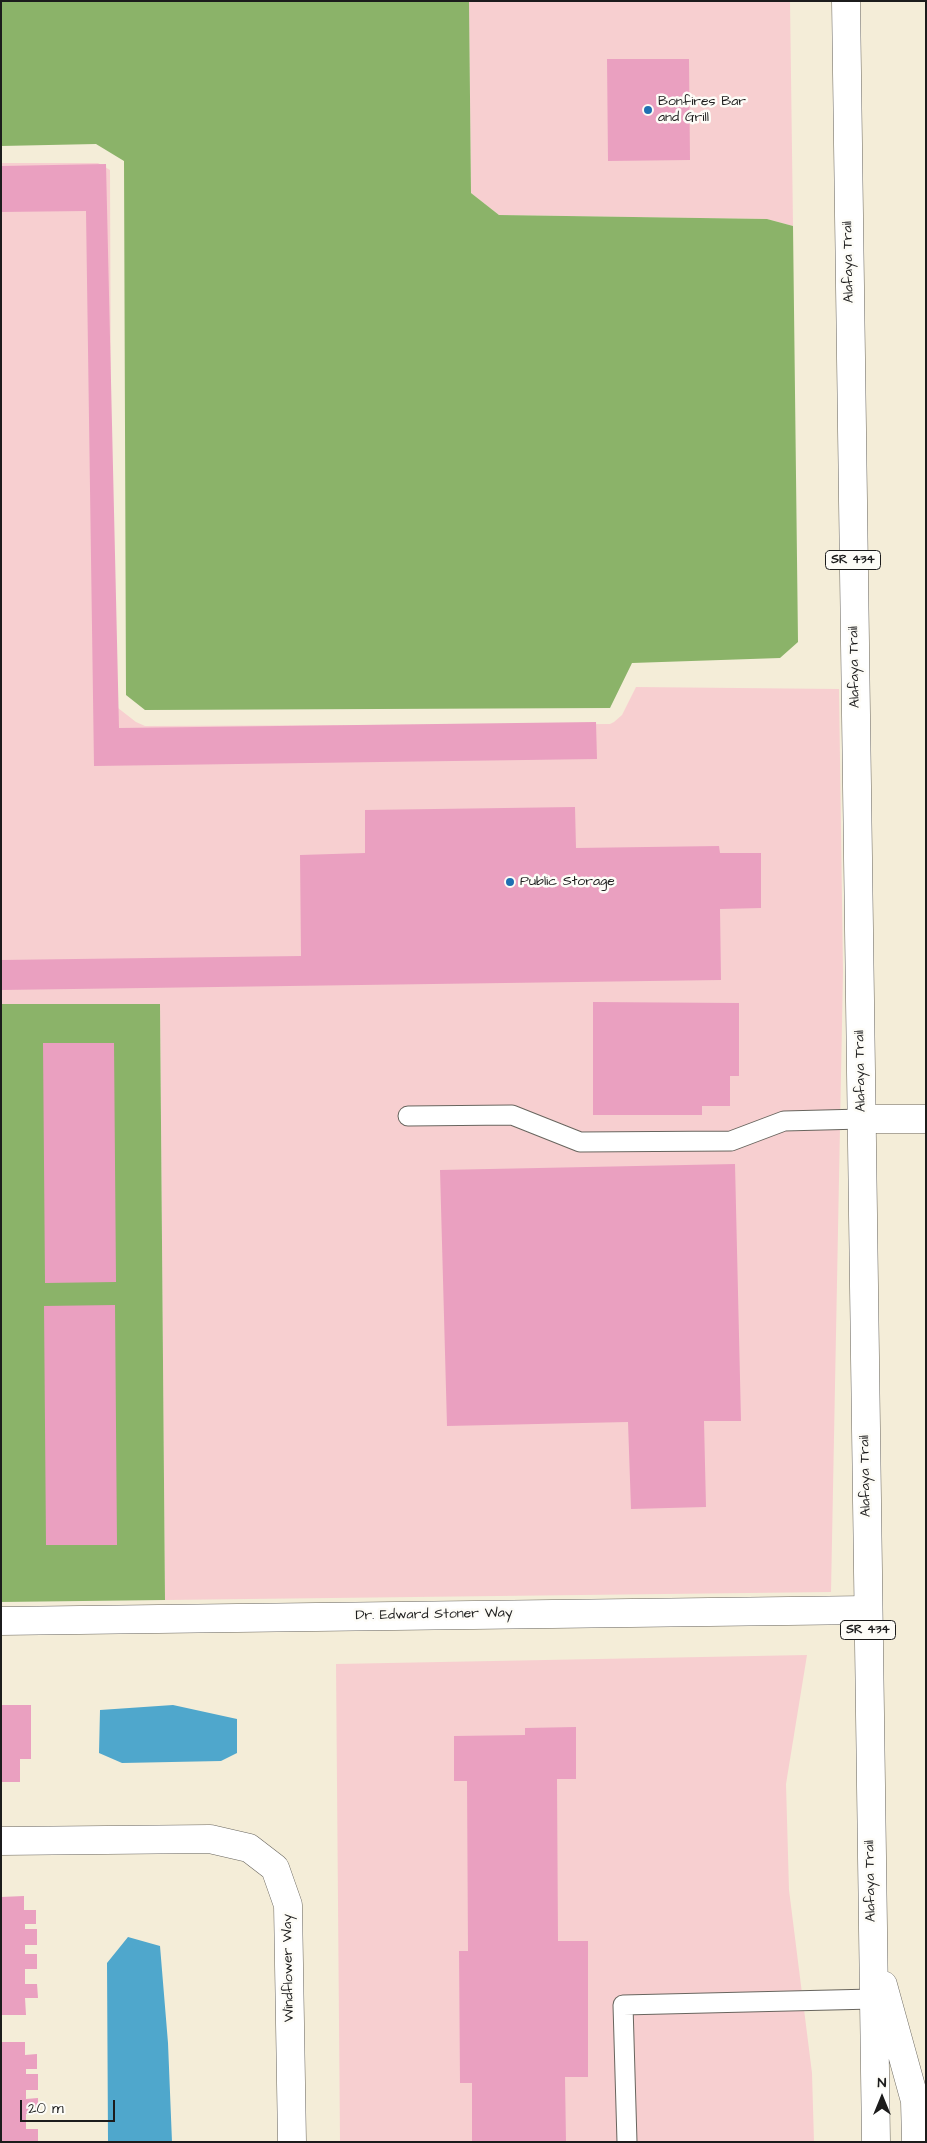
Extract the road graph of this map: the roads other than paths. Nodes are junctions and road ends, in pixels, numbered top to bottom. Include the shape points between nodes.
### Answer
1 (846, 1) edge
2 (408, 1116) dead end
3 (862, 1119) junction
4 (926, 1119) edge
5 (867, 1610) junction
6 (1, 1621) edge
7 (1, 1841) edge
8 (872, 1948) junction
9 (873, 2000) junction
10 (292, 2142) edge
11 (627, 2142) edge
12 (876, 2142) edge
13 (916, 2142) edge

1 - 3 main road, Alafaya Trail / SR 434
2 - 3 lane via 512,1115 580,1142 731,1141 784,1121
3 - 4 main road
3 - 5 main road, Alafaya Trail / SR 434
5 - 6 main road, Dr. Edward Stoner Way
5 - 8 main road, Alafaya Trail / SR 434
7 - 10 main road, Windflower Way via 210,1840 249,1848 275,1868 288,1906
8 - 9 main road, Alafaya Trail / SR 434
8 - 13 main road via 915,2101
9 - 11 lane via 623,2005
9 - 12 main road, Alafaya Trail / SR 434

